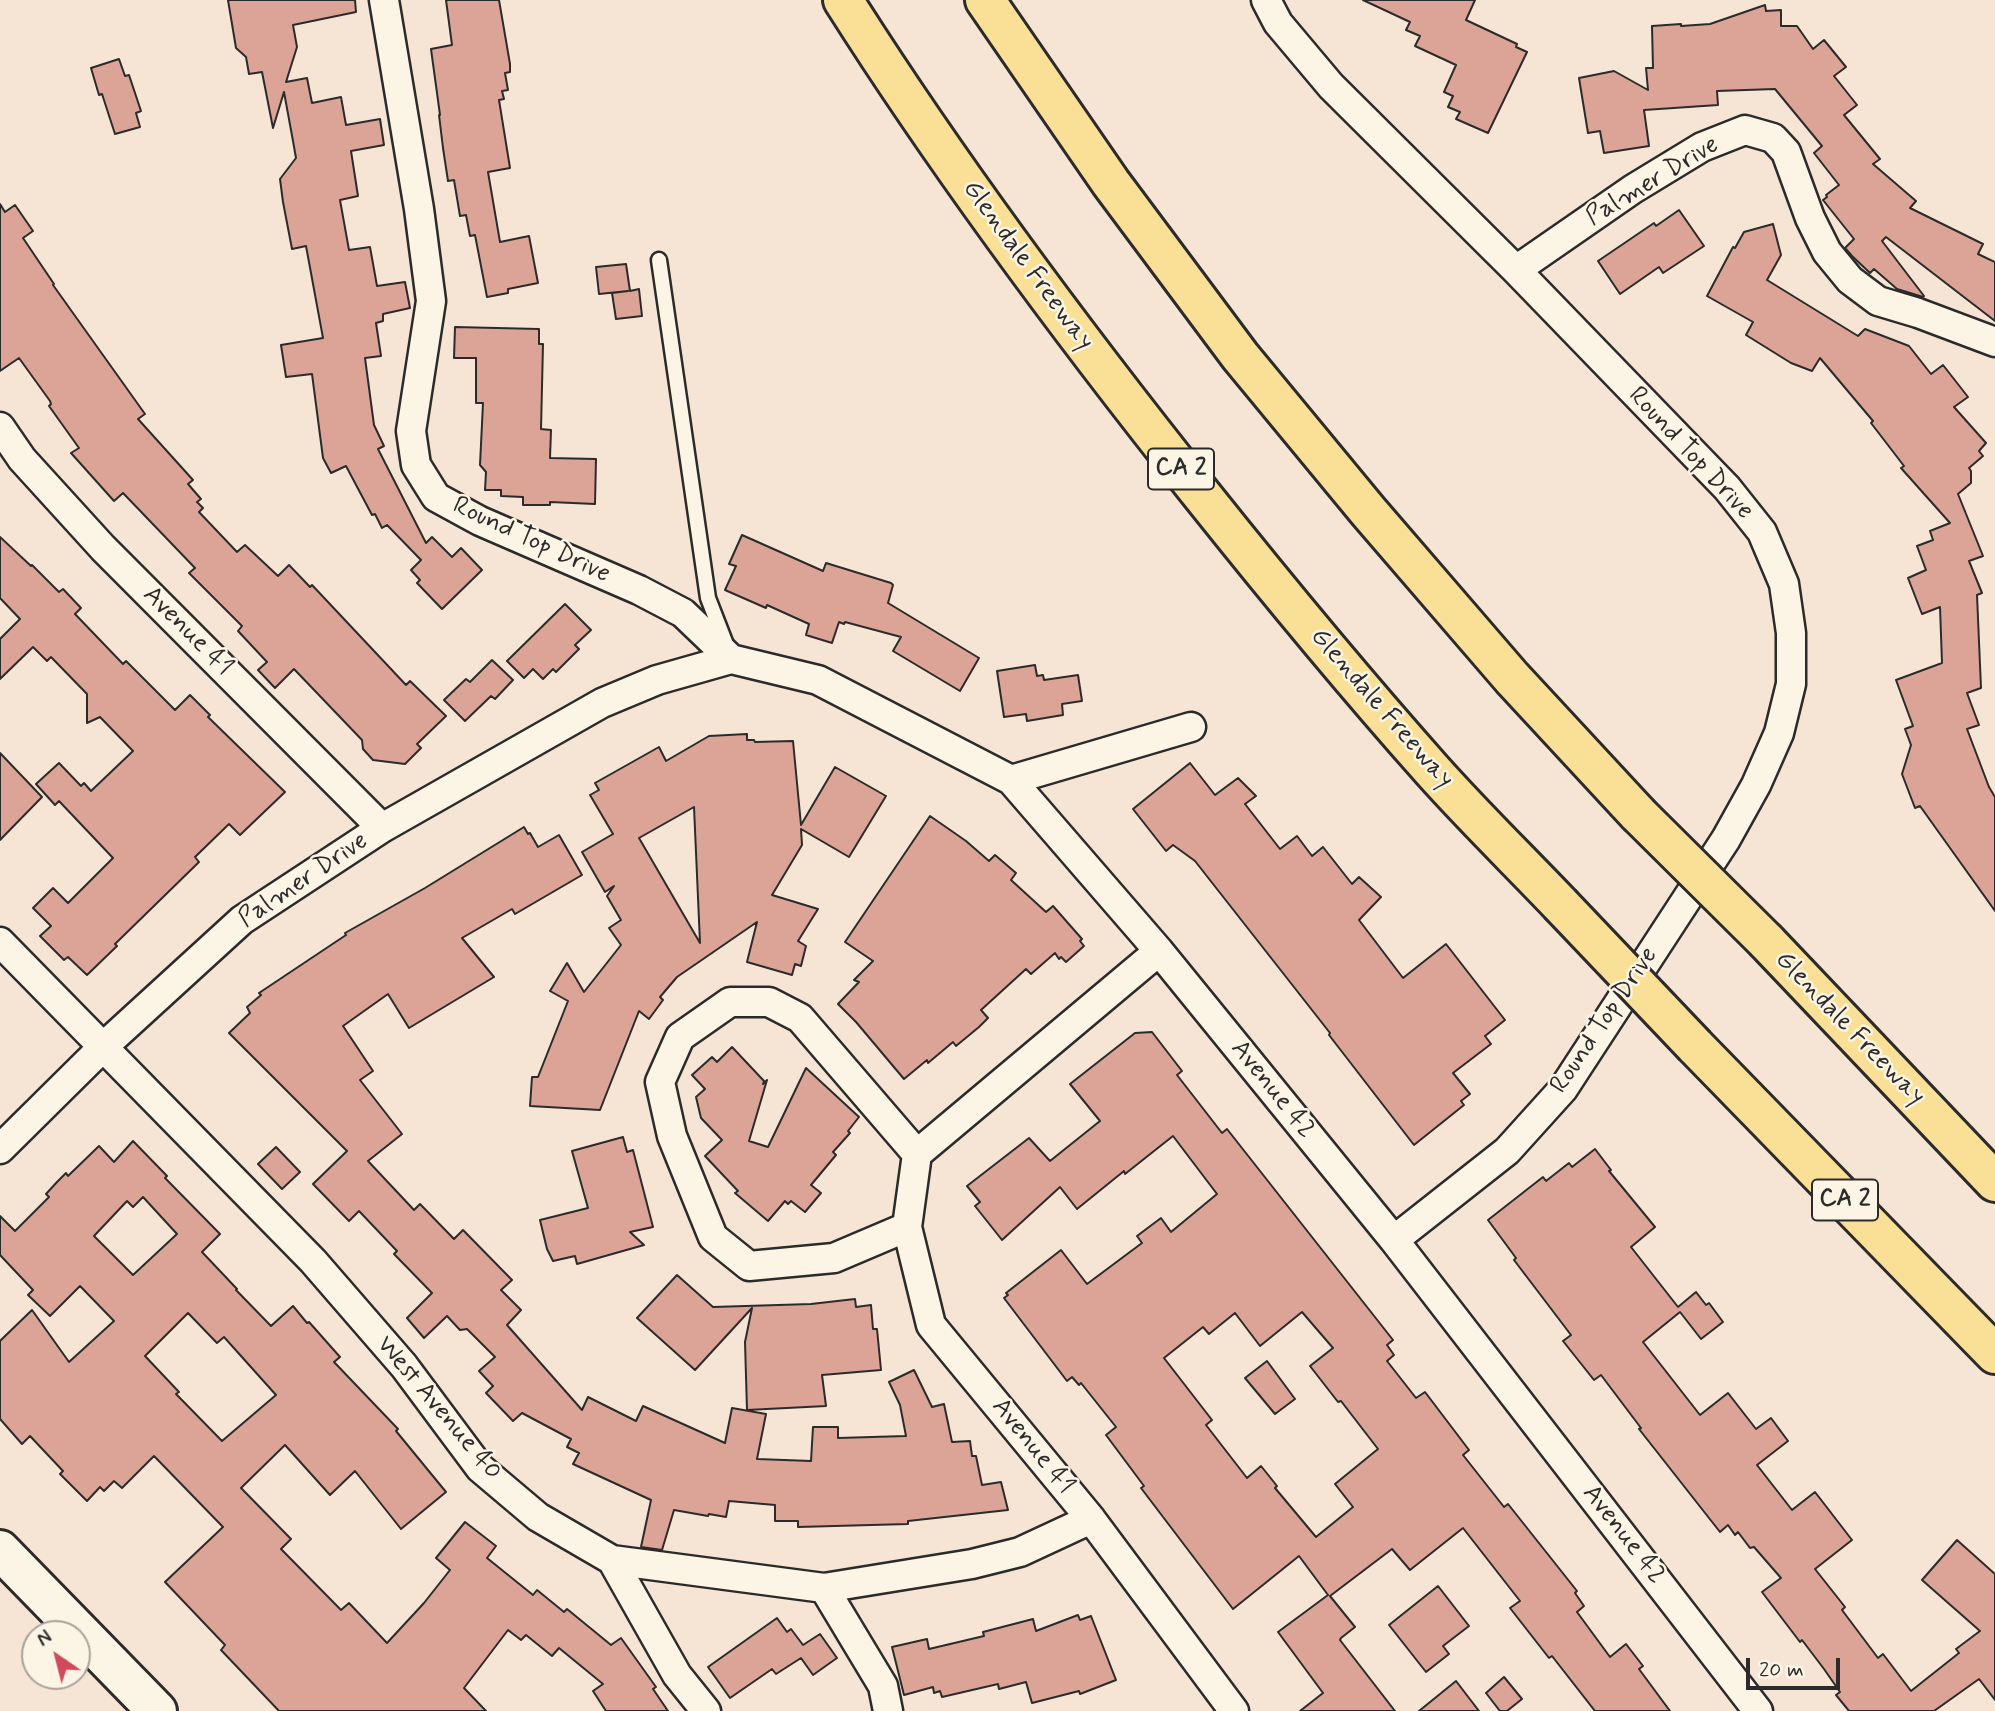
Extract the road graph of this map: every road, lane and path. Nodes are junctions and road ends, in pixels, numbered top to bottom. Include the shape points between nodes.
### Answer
1 (384, 0) edge
2 (843, 0) edge
3 (985, 0) edge
4 (1266, 0) edge
5 (659, 260) dead end
6 (1516, 270) junction
7 (1995, 342) edge
8 (0, 427) edge
9 (731, 659) junction
10 (657, 680) joint
11 (1191, 727) dead end
12 (1011, 780) junction
13 (382, 828) junction
14 (0, 942) edge
15 (1159, 951) junction
16 (103, 1047) junction
17 (0, 1149) edge
18 (917, 1154) junction
19 (1995, 1182) edge
20 (907, 1227) junction
21 (1394, 1240) junction
22 (1995, 1354) edge
23 (1091, 1519) junction
24 (0, 1550) edge
25 (612, 1560) junction
26 (824, 1588) junction
27 (157, 1711) edge
28 (706, 1711) edge
29 (888, 1711) edge
30 (1234, 1711) edge
31 (1758, 1711) edge

1 - 9 street, Round Top Drive via 431,301 411,431 416,465 436,497 683,613
2 - 22 highway, Glendale Freeway / CA 2, bridge via 989,215 1135,412 1286,600 1433,772
3 - 19 highway, Glendale Freeway, bridge via 1111,183 1240,356 1368,511 1512,678 1638,814
4 - 6 street, Round Top Drive via 1278,23 1331,86
5 - 9 lane via 708,598
6 - 7 street, Palmer Drive via 1633,189 1702,147 1745,130 1773,138 1786,152 1826,252 1850,279 1878,301
6 - 21 street, Round Top Drive via 1727,488 1762,532 1784,584 1791,633 1791,684 1779,733 1756,785 1563,1088 1507,1151
8 - 13 street, Avenue 41 via 22,459 103,548
9 - 10 street, Avenue 42
9 - 12 street, Avenue 42 via 818,680
10 - 13 street, Palmer Drive via 602,703
11 - 12 street
12 - 15 street, Avenue 42
13 - 16 street, Palmer Drive via 242,920
14 - 16 street, West Avenue 40
15 - 18 street
15 - 21 street, Avenue 42
16 - 17 street, Palmer Drive
16 - 25 street, West Avenue 40 via 313,1261 404,1366 481,1468 538,1517
18 - 20 street, Avenue 41
18 - 20 street via 800,1018 769,1002 730,1002 680,1037 660,1082 672,1136 713,1237 749,1266 834,1258
20 - 23 street, Avenue 41 via 931,1325
21 - 31 street, Avenue 42
23 - 26 street, West Avenue 40 via 1020,1552
23 - 30 street, Avenue 41
24 - 27 main road
25 - 26 street, West Avenue 40
25 - 28 street via 677,1675
26 - 29 street via 883,1686

